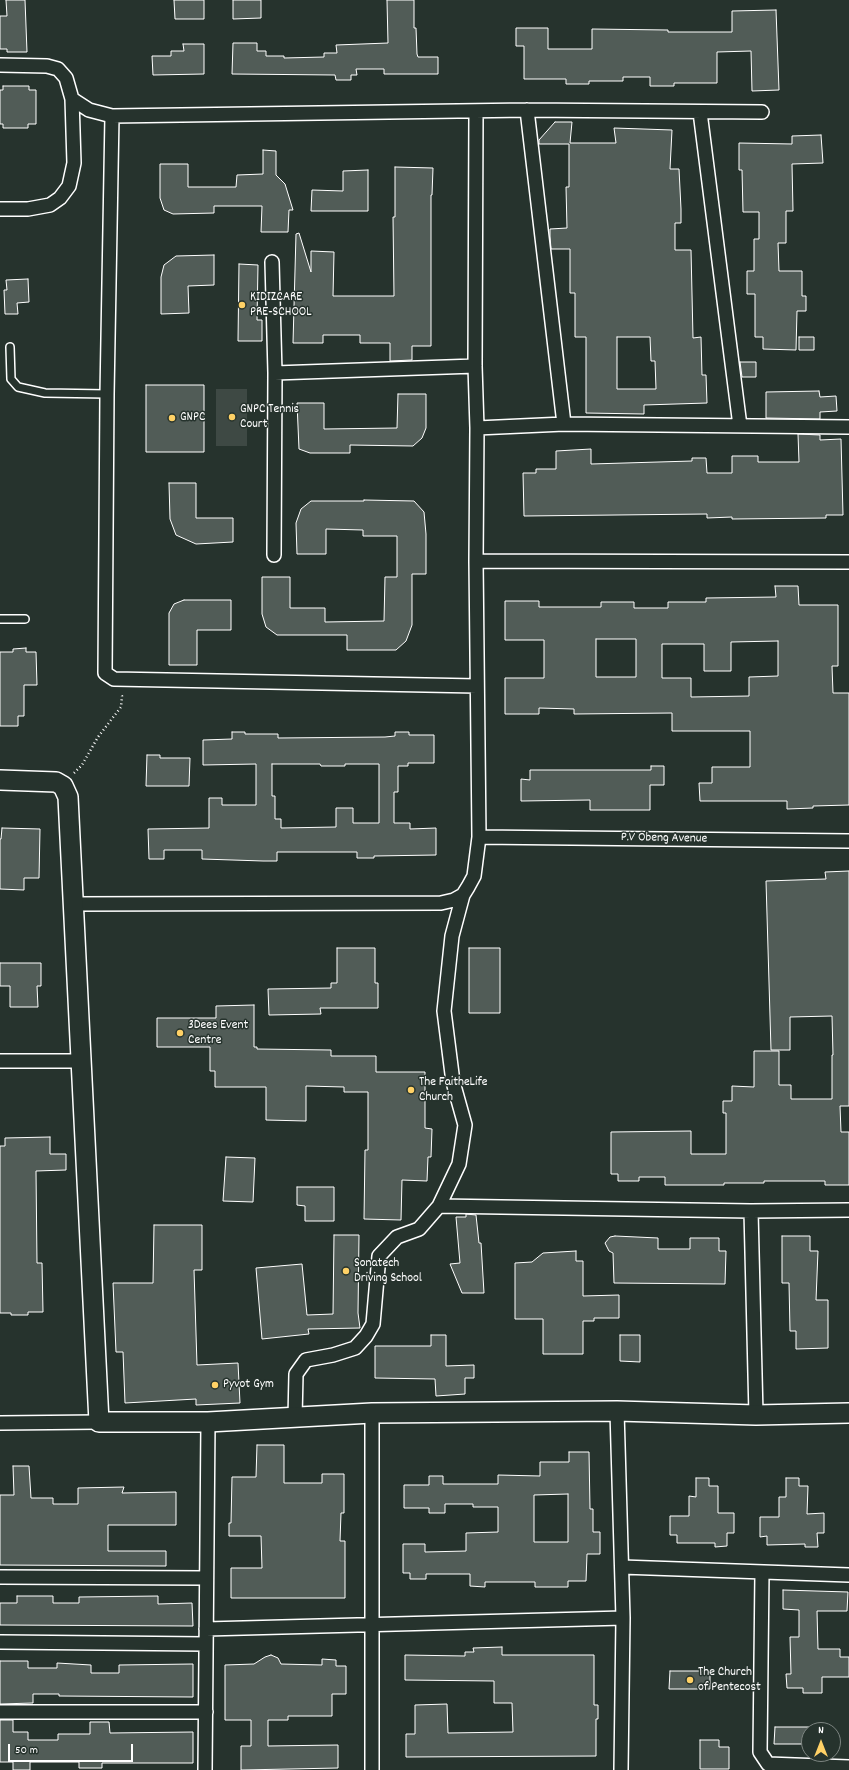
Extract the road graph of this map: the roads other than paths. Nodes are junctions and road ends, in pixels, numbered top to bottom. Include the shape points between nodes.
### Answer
1 (0, 65) edge
2 (72, 99) junction
3 (527, 110) junction
4 (476, 111) junction
5 (700, 112) junction
6 (762, 112) dead end
7 (112, 116) junction
8 (0, 208) edge
9 (272, 262) dead end
10 (10, 347) dead end
11 (475, 366) junction
12 (274, 373) junction
13 (107, 394) junction
14 (564, 424) junction
15 (740, 426) junction
16 (849, 427) edge
17 (477, 428) junction
18 (274, 555) dead end
19 (476, 561) junction
20 (849, 562) edge
21 (0, 619) edge
22 (25, 619) dead end
23 (477, 686) junction
24 (0, 780) edge
25 (479, 837) junction
26 (849, 841) edge
27 (463, 895) junction
28 (73, 904) junction
29 (0, 1061) edge
30 (82, 1061) junction
31 (439, 1206) junction
32 (849, 1210) edge
33 (751, 1211) junction
34 (617, 1410) junction
35 (372, 1413) junction
36 (849, 1413) edge
37 (756, 1415) junction
38 (295, 1418) junction
39 (99, 1422) junction
40 (208, 1422) junction
41 (0, 1424) edge
42 (622, 1567) junction
43 (762, 1572) junction
44 (849, 1575) edge
45 (0, 1577) edge
46 (206, 1578) junction
47 (623, 1618) junction
48 (372, 1624) junction
49 (206, 1629) junction
50 (0, 1642) edge
51 (206, 1644) junction
52 (0, 1712) edge
53 (206, 1712) junction
54 (849, 1767) edge
55 (205, 1770) edge
56 (372, 1770) edge
57 (621, 1770) edge

1 - 2 street via 47,66 58,69 66,78
2 - 7 street via 89,110
2 - 8 street via 74,163 69,186 60,198 50,205 28,209
3 - 4 street
3 - 5 street
3 - 14 street
4 - 7 street
4 - 11 street
5 - 6 street
5 - 15 street
7 - 13 street
9 - 12 street
10 - 13 lane via 12,379 18,387 45,393
11 - 12 street
11 - 17 street
12 - 18 street
13 - 23 street via 105,673 114,679
14 - 15 street
14 - 17 street
15 - 16 street
17 - 19 street
19 - 20 street
19 - 23 street
21 - 22 lane
23 - 25 street
24 - 28 street via 56,782 63,786 68,797
25 - 26 street, P.V Obeng Avenue
25 - 27 street via 474,876
27 - 28 street via 441,903
27 - 31 street via 452,936 444,1011 453,1082 466,1125 459,1164
28 - 30 street
29 - 30 street
30 - 39 street
31 - 33 street
31 - 38 street via 419,1229 397,1237 379,1256 374,1324 366,1336 355,1348 333,1356 306,1360 296,1374
32 - 33 street
33 - 37 street
34 - 35 street
34 - 37 street
34 - 42 street
35 - 38 street
35 - 48 street
36 - 37 street
38 - 40 street
39 - 40 street
39 - 41 street
40 - 46 street
42 - 43 street
42 - 47 street
43 - 44 street
43 - 54 street via 760,1752 768,1764
45 - 46 street
46 - 49 street
47 - 48 street
47 - 57 street
48 - 49 street
48 - 56 street
49 - 51 street
50 - 51 street
51 - 53 street
52 - 53 street
53 - 55 street

